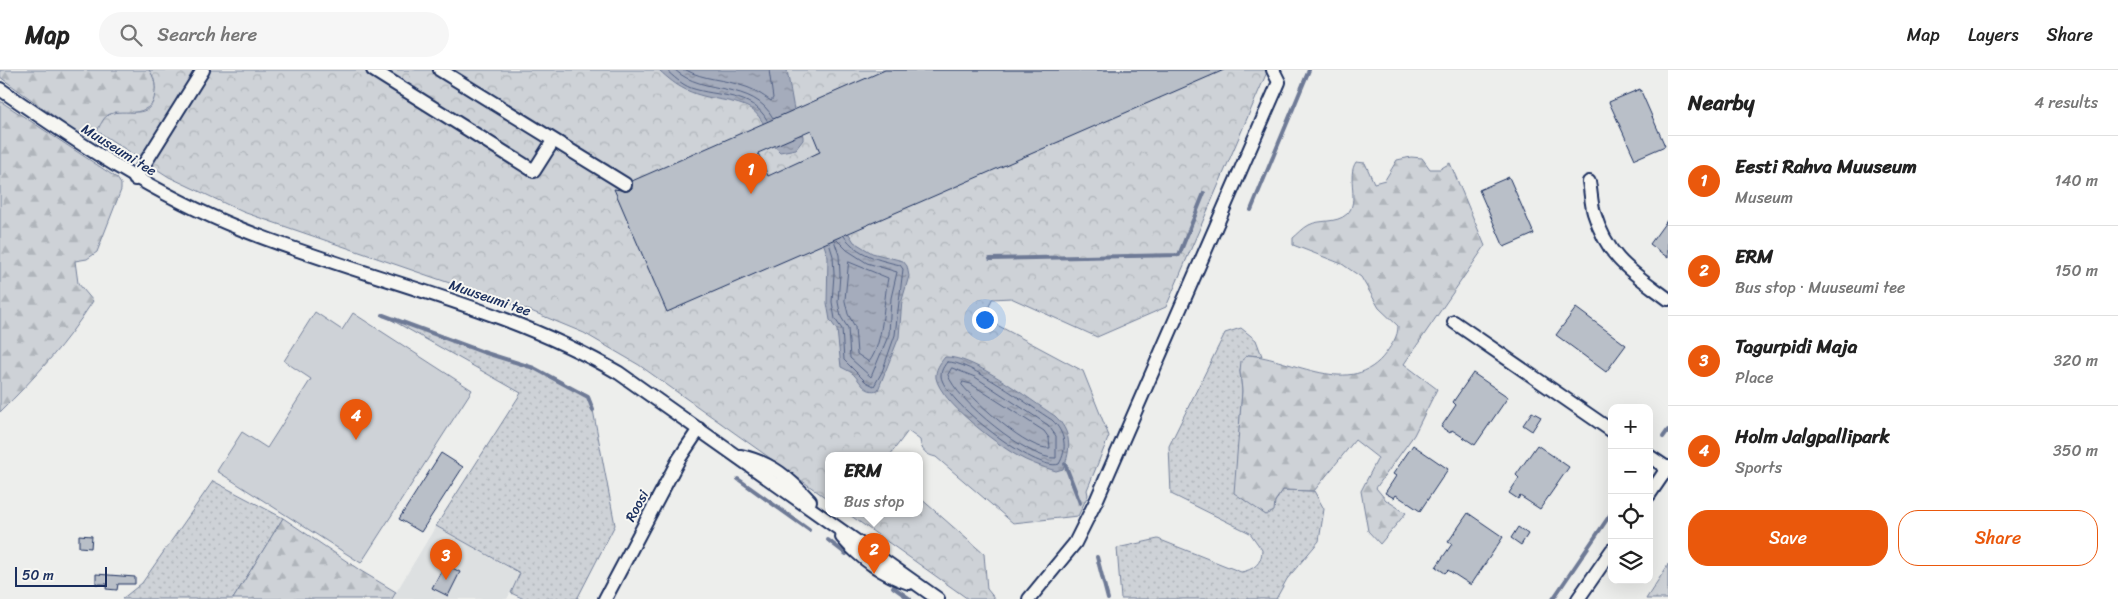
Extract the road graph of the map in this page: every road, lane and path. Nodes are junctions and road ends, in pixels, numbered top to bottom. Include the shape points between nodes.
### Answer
1 (204, 70) edge
2 (374, 70) edge
3 (440, 70) edge
4 (1273, 70) edge
5 (0, 90) edge
6 (553, 141) junction
7 (135, 179) junction
8 (1589, 182) dead end
9 (625, 184) dead end
10 (1668, 298) edge
11 (1454, 322) dead end
12 (1608, 428) edge
13 (699, 429) junction
14 (1653, 458) edge
15 (1668, 467) edge
16 (1653, 488) edge
17 (1608, 556) edge
18 (605, 599) edge
19 (938, 599) edge
20 (1029, 599) edge
21 (1578, 599) edge

1 - 7 street
2 - 6 street via 534,171
3 - 6 street
4 - 20 street via 1279,82 1097,499 1075,543
5 - 7 street, Muuseumi tee
6 - 9 street
7 - 13 street, Muuseumi tee via 243,230 538,331 619,373
8 - 10 street via 1596,220 1615,257
11 - 12 street
13 - 18 street, Roosi via 679,459
13 - 19 street, Muuseumi tee
14 - 15 street
15 - 16 street
17 - 21 street

